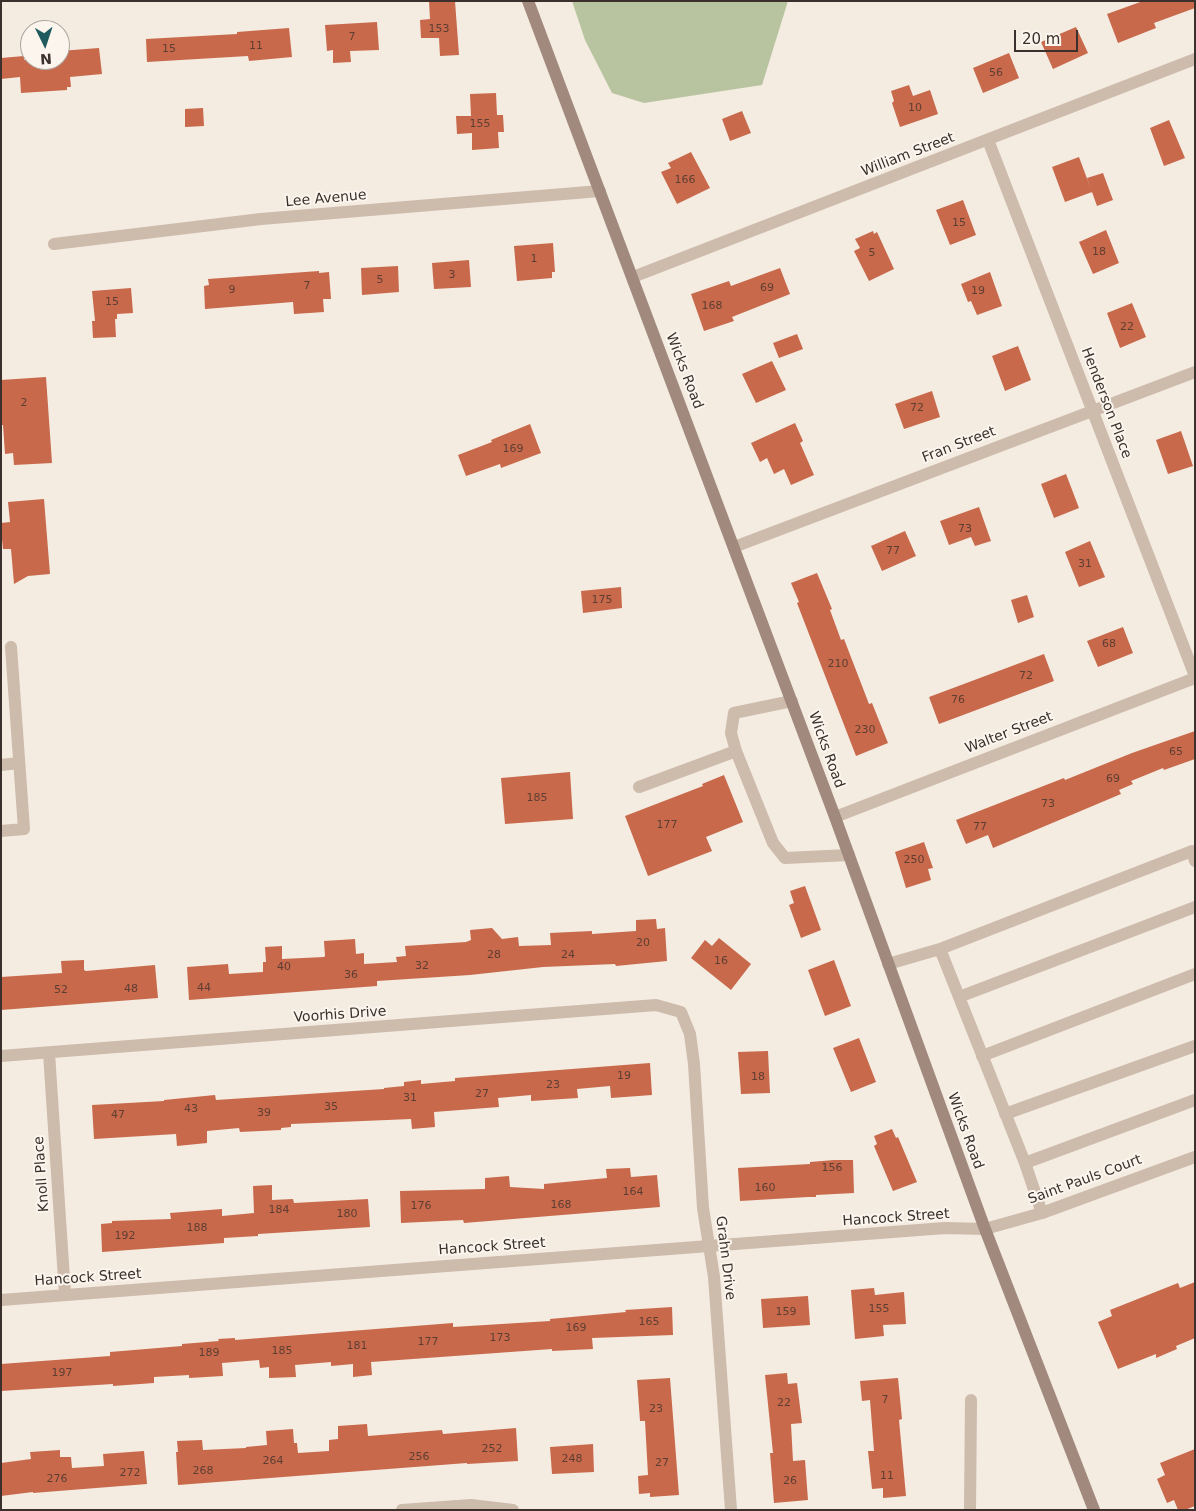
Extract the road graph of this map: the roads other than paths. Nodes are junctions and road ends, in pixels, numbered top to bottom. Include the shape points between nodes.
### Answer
1 (528, 1) edge
2 (1195, 59) edge
3 (988, 140) junction
4 (600, 191) junction
5 (54, 244) dead end
6 (633, 278) junction
7 (1195, 372) edge
8 (1093, 411) junction
9 (734, 546) junction
10 (11, 647) dead end
11 (1195, 677) edge
12 (792, 701) junction
13 (736, 751) junction
14 (19, 763) junction
15 (1, 764) edge
16 (639, 787) dead end
17 (835, 817) junction
18 (1, 831) edge
19 (1194, 853) edge
20 (849, 855) junction
21 (1195, 907) edge
22 (940, 949) junction
23 (888, 964) junction
24 (1195, 974) edge
25 (959, 997) junction
26 (681, 1012) joint
27 (1195, 1046) edge
28 (49, 1052) junction
29 (1, 1056) edge
30 (982, 1056) junction
31 (1195, 1100) edge
32 (1006, 1114) junction
33 (1195, 1156) edge
34 (1025, 1163) junction
35 (1042, 1213) junction
36 (985, 1228) junction
37 (709, 1246) junction
38 (65, 1294) junction
39 (1, 1300) edge
40 (970, 1400) dead end
41 (402, 1510) edge
42 (513, 1510) edge
43 (731, 1510) edge
44 (970, 1510) edge
45 (1094, 1510) edge

1 - 4 main road, Wicks Road
2 - 3 street, William Street
3 - 6 street, William Street
3 - 8 street, Henderson Place
4 - 5 street, Lee Avenue via 261,219
4 - 6 main road, Wicks Road
6 - 9 main road, Wicks Road
7 - 8 street, Fran Street
8 - 9 street, Fran Street
8 - 11 street, Henderson Place
9 - 12 main road, Wicks Road
10 - 14 street
11 - 17 street, Walter Street
12 - 13 street via 734,713 731,733
12 - 17 main road, Wicks Road
13 - 16 street
13 - 20 street via 773,843 785,858
14 - 15 street
14 - 18 street via 24,829
17 - 20 main road, Wicks Road
19 - 22 street
20 - 23 main road, Wicks Road
21 - 25 street
22 - 23 street
22 - 25 street
23 - 36 main road, Wicks Road
24 - 30 street
25 - 30 street
26 - 28 street, Voorhis Drive via 656,1005
26 - 37 street, Grahn Drive via 690,1034 694,1064 703,1208
27 - 32 street
28 - 29 street, Voorhis Drive
28 - 38 street, Knoll Place
30 - 32 street
31 - 34 street
32 - 34 street
33 - 35 street, Saint Pauls Court
34 - 35 street
35 - 36 street, Saint Pauls Court
36 - 37 street, Hancock Street via 945,1228
36 - 45 main road, Wicks Road
37 - 38 street, Hancock Street
37 - 43 street, Grahn Drive
38 - 39 street, Hancock Street
40 - 44 street
41 - 42 street via 471,1504

